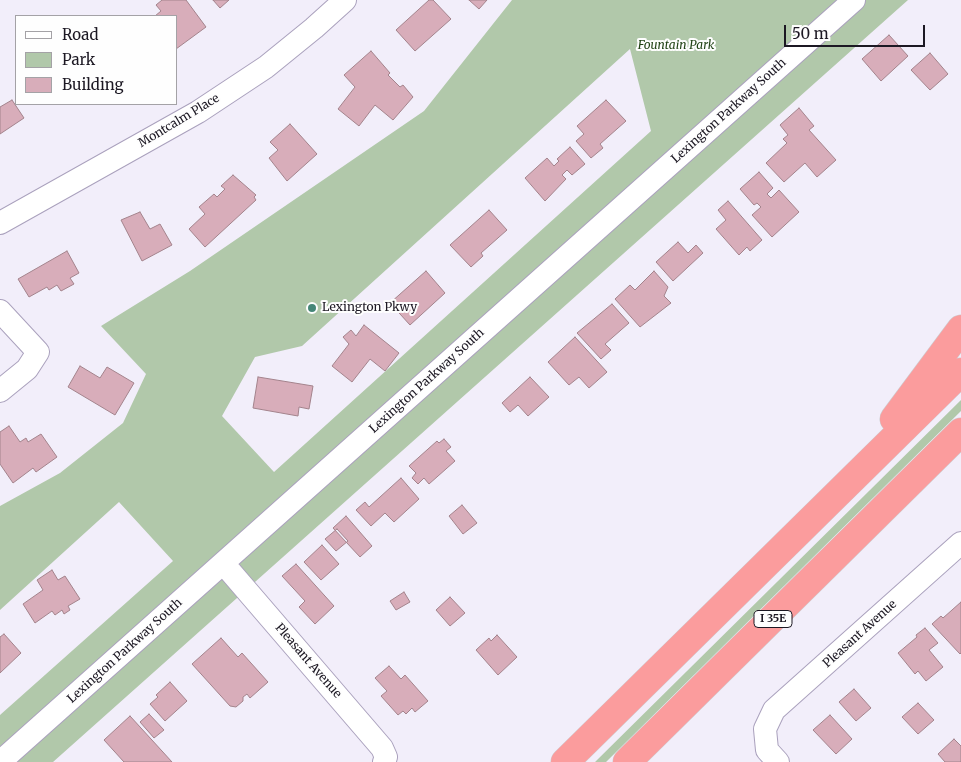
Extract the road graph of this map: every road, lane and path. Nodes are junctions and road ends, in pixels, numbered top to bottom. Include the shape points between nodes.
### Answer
1 (345, 0) edge
2 (854, 0) edge
3 (0, 223) edge
4 (0, 311) edge
5 (961, 328) edge
6 (961, 372) edge
7 (0, 391) edge
8 (961, 432) edge
9 (961, 445) edge
10 (918, 475) junction
11 (842, 489) junction
12 (961, 543) edge
13 (223, 564) junction
14 (0, 762) edge
15 (384, 762) edge
16 (565, 762) edge
17 (627, 762) edge
18 (778, 762) edge

1 - 3 street, Montcalm Place via 266,67 198,112
2 - 13 street, Lexington Parkway South
4 - 7 street via 38,352 27,369
5 - 11 highway
6 - 11 highway
8 - 10 highway, I 35E
9 - 10 highway
10 - 17 highway, I 35E
11 - 16 highway
12 - 18 street, Pleasant Avenue via 774,710 765,729 768,750
13 - 14 street, Lexington Parkway South
13 - 15 street, Pleasant Avenue via 382,748 386,757

